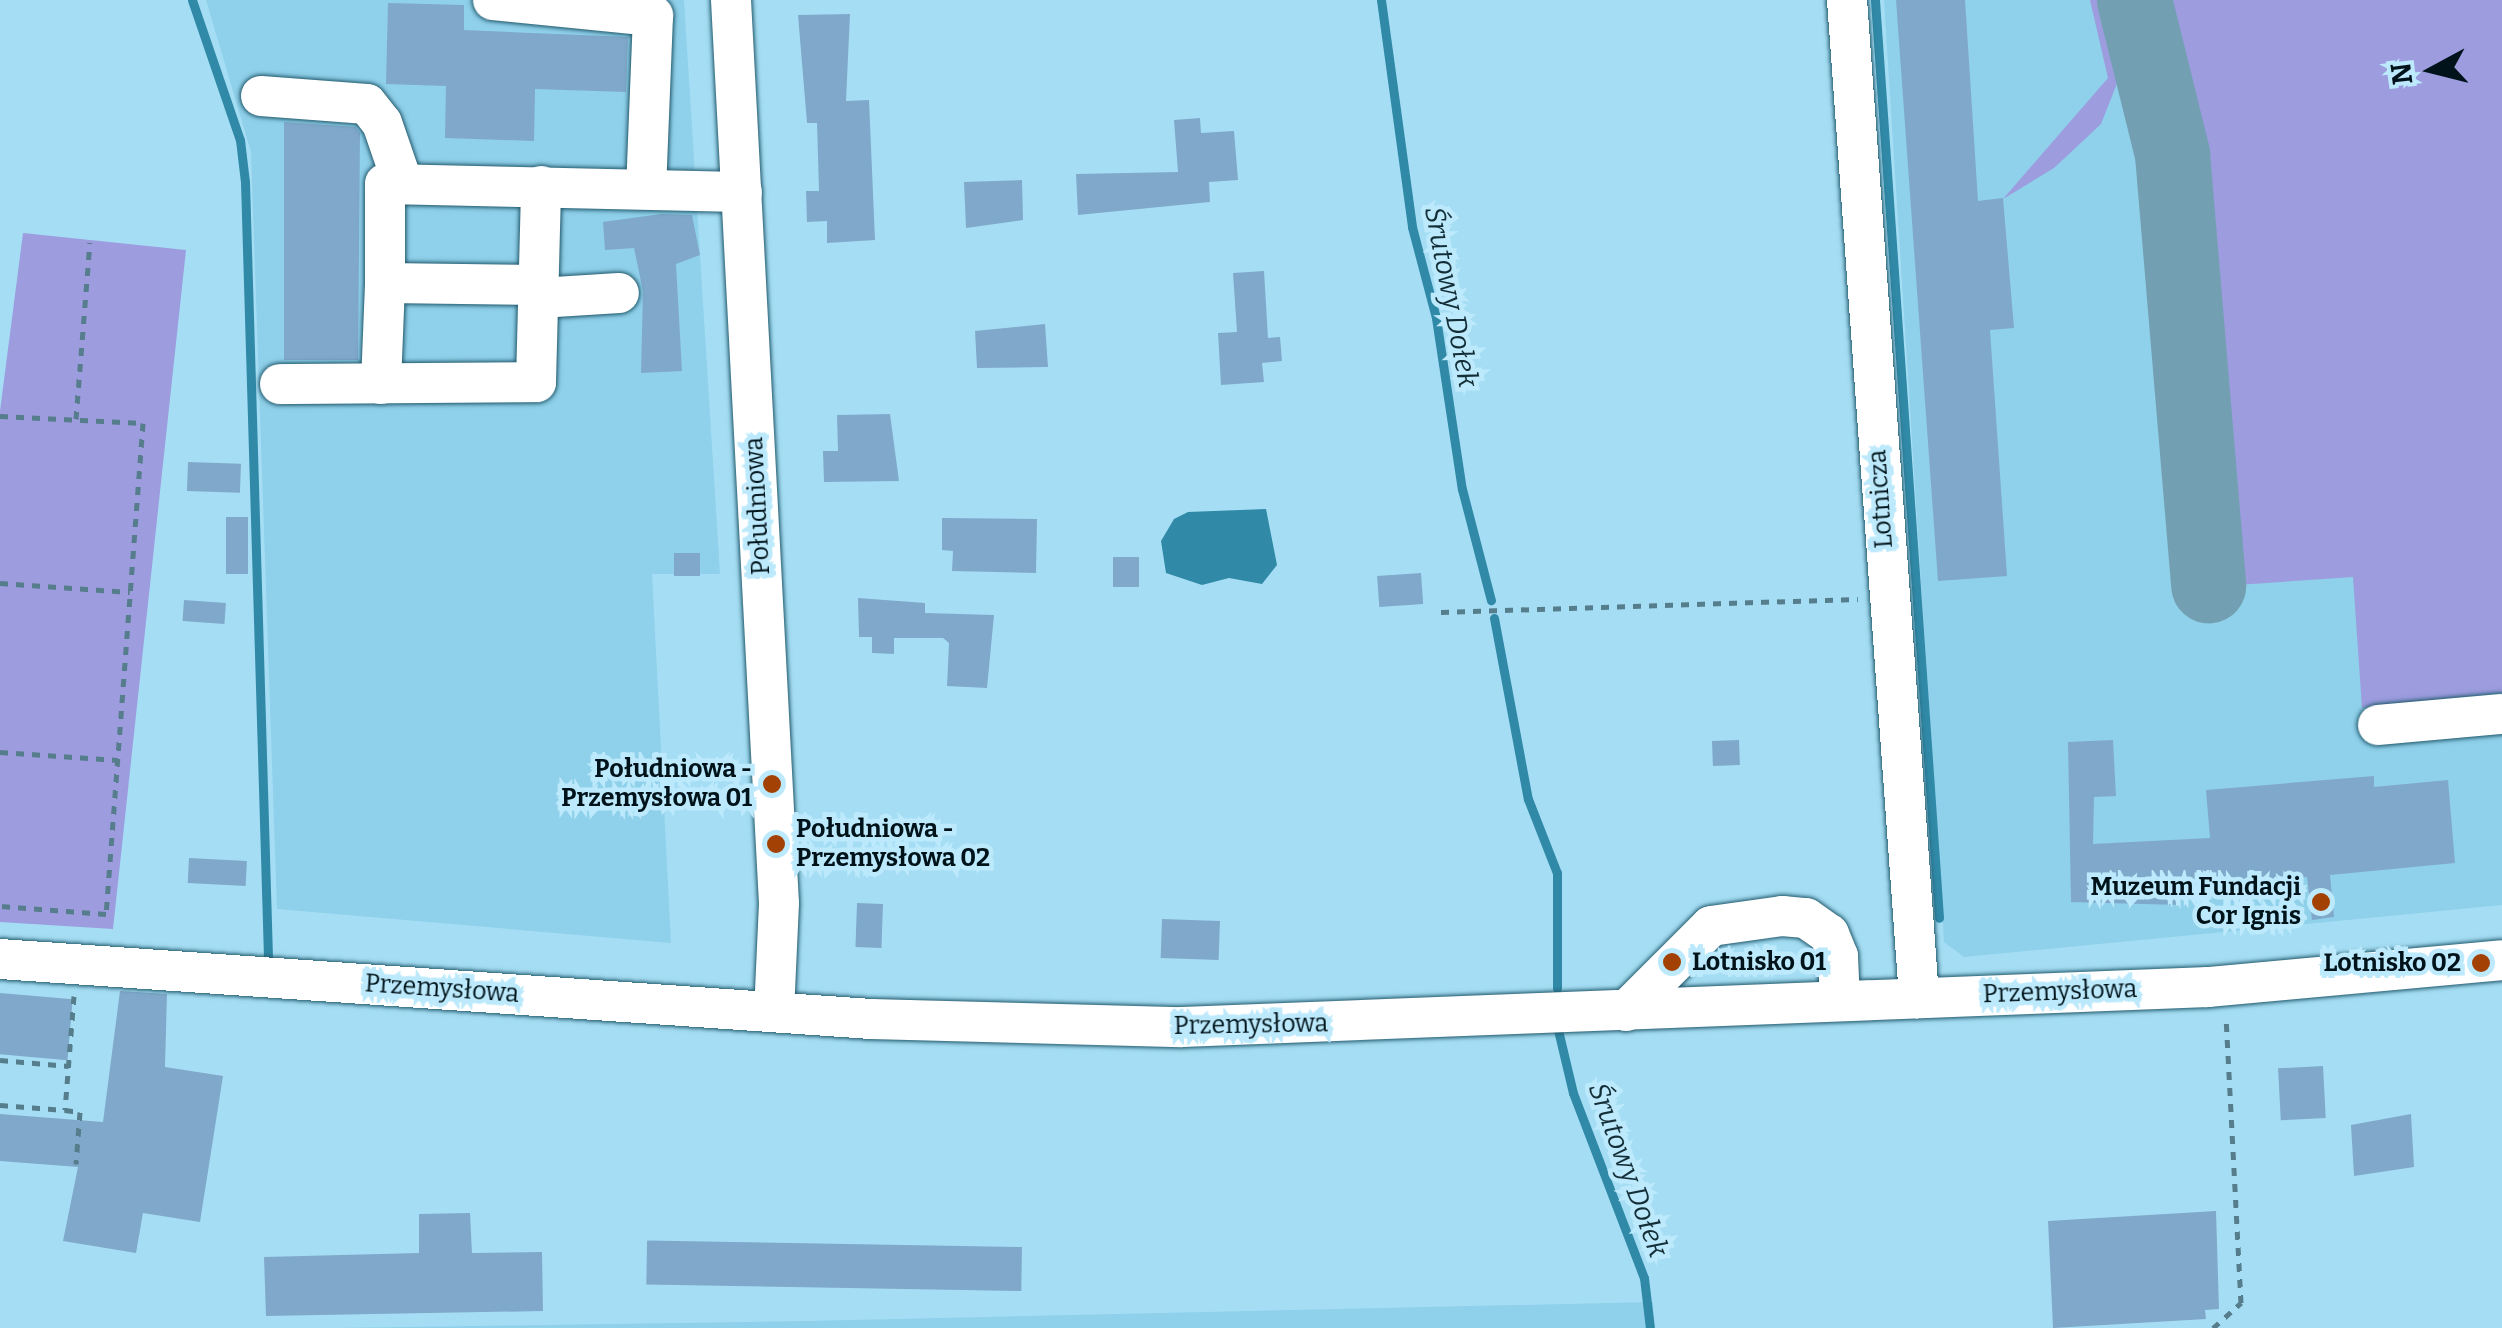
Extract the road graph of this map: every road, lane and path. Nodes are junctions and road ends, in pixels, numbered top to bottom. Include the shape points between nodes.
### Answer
1 (493, 0) edge
2 (731, 0) edge
3 (1848, 0) edge
4 (261, 96) dead end
5 (403, 184) junction
6 (541, 186) junction
7 (646, 187) junction
8 (742, 192) junction
9 (90, 243) dead end
10 (384, 283) junction
11 (539, 291) junction
12 (619, 293) dead end
13 (280, 384) dead end
14 (381, 384) junction
15 (0, 416) edge
16 (76, 419) junction
17 (0, 582) edge
18 (130, 592) junction
19 (1888, 600) junction
20 (1441, 612) dead end
21 (2502, 714) edge
22 (2378, 725) dead end
23 (0, 752) edge
24 (118, 760) junction
25 (0, 906) edge
26 (0, 959) edge
27 (2502, 960) edge
28 (75, 983) dead end
29 (2208, 987) junction
30 (1918, 998) junction
31 (1840, 1002) junction
32 (1626, 1011) junction
33 (774, 1012) junction
34 (0, 1060) edge
35 (69, 1066) junction
36 (0, 1105) edge
37 (65, 1110) junction
38 (76, 1164) dead end
39 (2212, 1328) edge

1 - 7 street via 653,16
2 - 8 street, Południowa
3 - 19 street, Lotnicza
4 - 5 street via 367,104 382,123
5 - 6 street
5 - 10 street via 386,184
6 - 7 street
6 - 11 street
7 - 8 street
8 - 33 street, Południowa via 778,902
9 - 16 path
10 - 11 street
10 - 14 street
11 - 12 street
11 - 14 street via 536,382
13 - 14 street
15 - 16 path
16 - 18 path via 143,423
17 - 18 path
18 - 24 path
19 - 20 path
19 - 30 street, Lotnicza
21 - 22 street
23 - 24 path
24 - 25 path via 106,914
26 - 33 street, Przemysłowa
27 - 29 street, Przemysłowa
28 - 35 path
29 - 30 street, Przemysłowa
29 - 39 path via 2208,1003 2227,1018 2241,1303
30 - 31 street, Przemysłowa
31 - 32 street, Przemysłowa
31 - 32 street via 1838,956 1829,934 1806,918 1782,916 1712,926
32 - 33 street, Przemysłowa via 1201,1027 1002,1026
34 - 35 path
35 - 37 path
36 - 37 path
37 - 38 path via 80,1112

